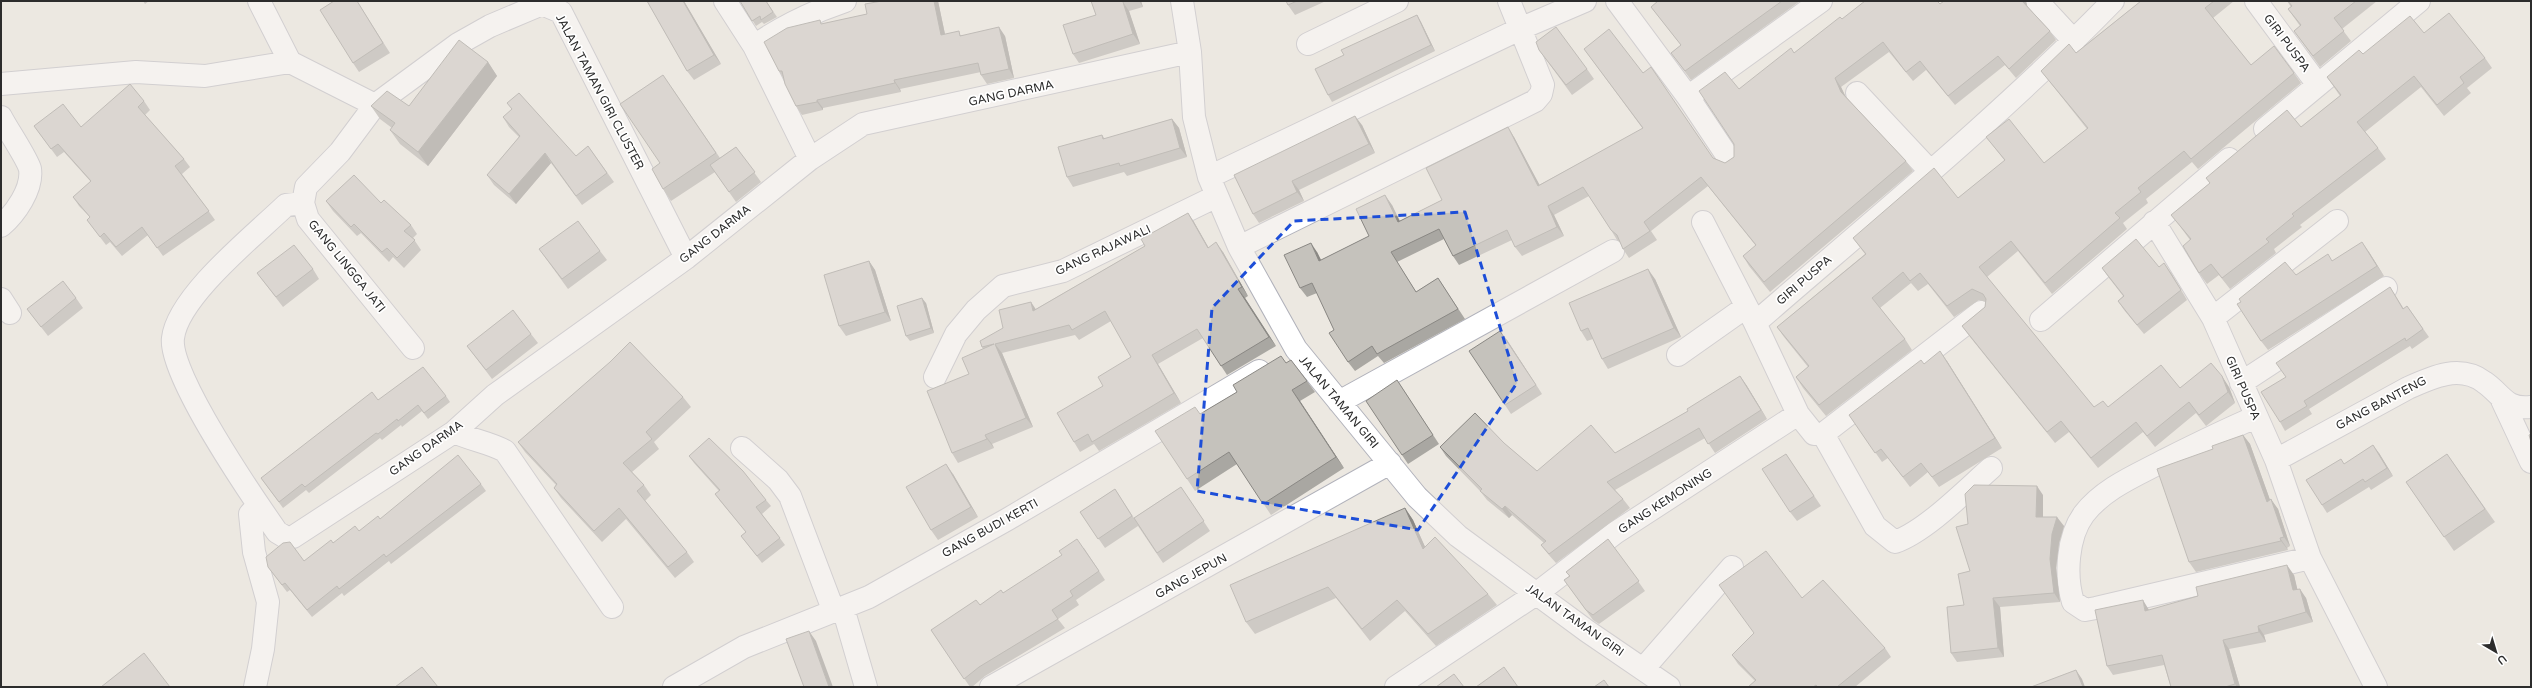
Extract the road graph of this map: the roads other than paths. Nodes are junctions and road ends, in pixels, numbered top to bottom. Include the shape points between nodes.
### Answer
1 (260, 1) edge
2 (725, 1) edge
3 (846, 1) edge
4 (1182, 1) edge
5 (1397, 1) edge
6 (1509, 1) edge
7 (1585, 1) edge
8 (1617, 1) edge
9 (1821, 1) edge
10 (2037, 1) edge
11 (2113, 1) edge
12 (2256, 1) edge
13 (2419, 1) edge
14 (1522, 28) junction
15 (2074, 41) junction
16 (1308, 44) dead end
17 (754, 46) junction
18 (1190, 52) junction
19 (290, 62) junction
20 (1, 84) edge
21 (2318, 85) junction
22 (1857, 93) dead end
23 (1688, 96) junction
24 (375, 105) junction
25 (1, 117) edge
26 (810, 159) junction
27 (1730, 160) edge
28 (1930, 171) junction
29 (1213, 186) junction
30 (303, 203) junction
31 (2337, 221) dead end
32 (1703, 222) dead end
33 (2154, 222) junction
34 (1, 226) edge
35 (1239, 247) junction
36 (1613, 251) dead end
37 (686, 258) junction
38 (2386, 288) edge
39 (1981, 312) edge
40 (1750, 315) junction
41 (2212, 318) junction
42 (2041, 320) dead end
43 (413, 348) dead end
44 (1296, 349) junction
45 (1678, 355) dead end
46 (935, 377) dead end
47 (2241, 384) junction
48 (2502, 400) junction
49 (1339, 402) junction
50 (2531, 407) edge
51 (1798, 414) junction
52 (2256, 417) junction
53 (454, 432) junction
54 (1823, 434) junction
55 (742, 448) dead end
56 (2276, 460) junction
57 (2531, 462) edge
58 (1390, 463) junction
59 (1991, 468) dead end
60 (258, 505) junction
61 (2310, 558) junction
62 (1732, 567) dead end
63 (1536, 594) junction
64 (612, 607) dead end
65 (838, 610) junction
66 (1644, 668) junction
67 (255, 687) edge
68 (674, 687) edge
69 (866, 687) edge
70 (991, 687) edge
71 (1396, 687) edge
72 (1670, 687) edge
73 (2376, 687) edge

1 - 19 street
2 - 17 street
3 - 17 street via 815,11
4 - 18 street, JALAN TAMAN GIRI
5 - 16 street
6 - 14 street
7 - 14 street, GANG RAJAWALI
8 - 23 street
9 - 23 street
10 - 15 street
11 - 15 street, GIRI PUSPA
12 - 21 street, GIRI PUSPA
13 - 21 street, GIRI PUSPA
14 - 29 street, GANG RAJAWALI
14 - 35 street via 1543,85 1541,94 1535,101
15 - 28 street, GIRI PUSPA
17 - 26 street
18 - 26 street, GANG DARMA via 863,124
18 - 29 street, JALAN TAMAN GIRI via 1194,117
19 - 20 street via 205,76 136,72
19 - 24 street
21 - 33 street, GIRI PUSPA
22 - 28 street
23 - 27 street
24 - 30 street via 340,152 309,183
24 - 37 street, JALAN TAMAN GIRI CLUSTER via 458,44 542,4 552,7 561,12
25 - 34 street via 30,169 28,186 13,216
26 - 37 street, GANG DARMA
28 - 40 street, GIRI PUSPA
29 - 35 street, JALAN TAMAN GIRI
29 - 46 street, GANG RAJAWALI via 1064,271 1003,286 976,310 956,334
30 - 43 street, GANG LINGGA JATI via 308,219
30 - 60 street via 286,205 195,294 173,339 179,366 202,415
31 - 41 street
32 - 40 street
33 - 41 street, GIRI PUSPA
33 - 42 street
35 - 44 street, JALAN TAMAN GIRI
36 - 49 street
37 - 53 street, GANG DARMA via 495,395
38 - 47 street
39 - 54 street
40 - 45 street, GIRI PUSPA
40 - 51 street
41 - 47 street, GIRI PUSPA
44 - 49 street, JALAN TAMAN GIRI
44 - 65 street, GANG BUDI KERTI via 1008,519 869,597
47 - 52 street, GIRI PUSPA
48 - 50 street, GANG BANTENG via 2524,408
48 - 56 street, GANG BANTENG via 2484,382 2469,375 2450,372 2430,378
48 - 57 street
49 - 58 street, JALAN TAMAN GIRI
51 - 54 street via 1814,434
51 - 63 street, GANG KEMONING via 1615,533
52 - 56 street, GIRI PUSPA
52 - 61 street via 2119,484 2084,514 2075,530 2070,557 2069,588 2073,602 2085,610 2096,608
53 - 60 street, GANG DARMA via 293,537 287,538 277,532
53 - 64 street via 471,440 490,443 505,451
54 - 59 street via 1875,526 1895,542 1906,539 1921,528
55 - 65 street via 778,480 790,496
56 - 61 street, GIRI PUSPA
58 - 63 street, JALAN TAMAN GIRI via 1417,497 1458,536
58 - 70 street, GANG JEPUN
60 - 67 street via 250,514 254,552 268,602 263,649
61 - 73 street, GIRI PUSPA
62 - 66 street
63 - 66 street, JALAN TAMAN GIRI
63 - 71 street, GANG KEMONING
65 - 68 street, GANG BUDI KERTI via 744,647
65 - 69 street
66 - 72 street, JALAN TAMAN GIRI

